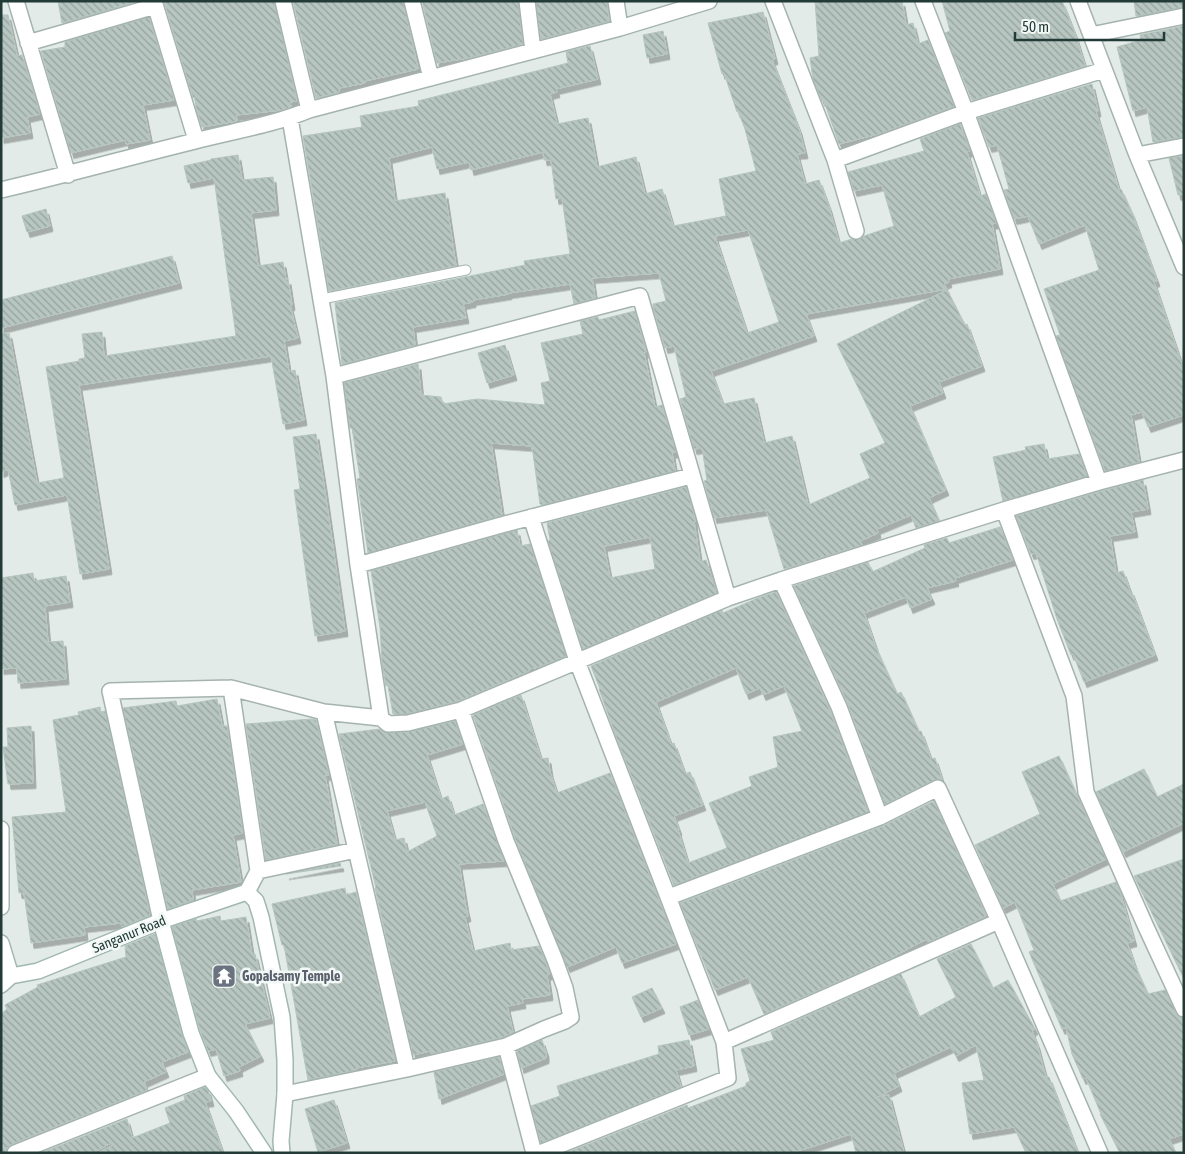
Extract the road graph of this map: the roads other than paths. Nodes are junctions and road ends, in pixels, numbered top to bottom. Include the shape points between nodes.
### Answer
1 (16, 1) edge
2 (283, 1) edge
3 (412, 1) edge
4 (527, 1) edge
5 (616, 1) edge
6 (709, 1) edge
7 (773, 1) edge
8 (923, 1) edge
9 (1078, 1) edge
10 (155, 4) edge
11 (1184, 16) edge
12 (620, 28) junction
13 (1091, 35) junction
14 (28, 43) junction
15 (533, 51) junction
16 (1104, 70) junction
17 (431, 78) junction
18 (309, 110) junction
19 (966, 112) junction
20 (290, 118) junction
21 (196, 140) junction
22 (1184, 146) edge
23 (1137, 155) junction
24 (835, 160) junction
25 (68, 174) junction
26 (1, 190) edge
27 (856, 231) dead end
28 (1184, 267) edge
29 (466, 270) dead end
30 (322, 299) junction
31 (334, 376) junction
32 (1184, 460) edge
33 (692, 476) junction
34 (1099, 482) junction
35 (1004, 510) junction
36 (530, 517) junction
37 (358, 565) junction
38 (781, 580) junction
39 (728, 598) junction
40 (577, 661) junction
41 (231, 688) junction
42 (460, 710) junction
43 (324, 712) junction
44 (381, 718) junction
45 (880, 817) junction
46 (1, 830) edge
47 (356, 850) junction
48 (258, 871) junction
49 (247, 892) junction
50 (669, 897) junction
51 (1, 907) edge
52 (161, 921) junction
53 (999, 922) junction
54 (1, 943) edge
55 (6, 980) edge
56 (1184, 1009) edge
57 (724, 1042) junction
58 (506, 1046) junction
59 (407, 1069) junction
60 (208, 1076) junction
61 (285, 1094) junction
62 (15, 1153) edge
63 (264, 1153) edge
64 (282, 1153) edge
65 (534, 1153) edge
66 (540, 1153) edge
67 (1100, 1153) edge

1 - 14 street
2 - 18 street
3 - 17 street
4 - 15 street
5 - 12 street
6 - 12 street
7 - 24 street
8 - 19 street
9 - 13 street
10 - 14 street
10 - 21 street
11 - 13 street
12 - 15 street
13 - 16 street
14 - 25 street
15 - 17 street
16 - 19 street
16 - 23 street
17 - 18 street
18 - 20 street
19 - 24 street
19 - 34 street
20 - 21 street
20 - 30 street
21 - 25 street
22 - 23 street
23 - 28 street
24 - 27 street
25 - 26 street
29 - 30 lane
30 - 31 street
31 - 33 street via 640,296
31 - 37 street
32 - 34 street
33 - 36 street
33 - 39 street
34 - 35 street
35 - 38 street
35 - 56 street via 1074,696 1086,792
36 - 37 street
36 - 40 street
37 - 44 street
38 - 39 street
38 - 45 street via 838,707
39 - 40 street
40 - 42 street
40 - 50 street
41 - 43 street
41 - 48 street
41 - 52 street via 110,691
42 - 44 street via 408,724 388,724
42 - 58 street via 506,841 565,988 571,1017
43 - 44 street
43 - 47 street
45 - 50 street
45 - 53 street via 938,788
46 - 51 street
47 - 48 street
47 - 59 street
48 - 49 street
49 - 52 street, Sanganur Road
49 - 61 street via 256,900 261,917 282,1017
50 - 57 street
52 - 55 street, Sanganur Road via 38,971
52 - 60 street via 191,1033
53 - 57 street
53 - 67 street
54 - 55 street, Sanganur Road
57 - 66 street via 728,1078
58 - 59 street
58 - 65 street
59 - 61 street
60 - 62 street
60 - 63 street
61 - 64 street

